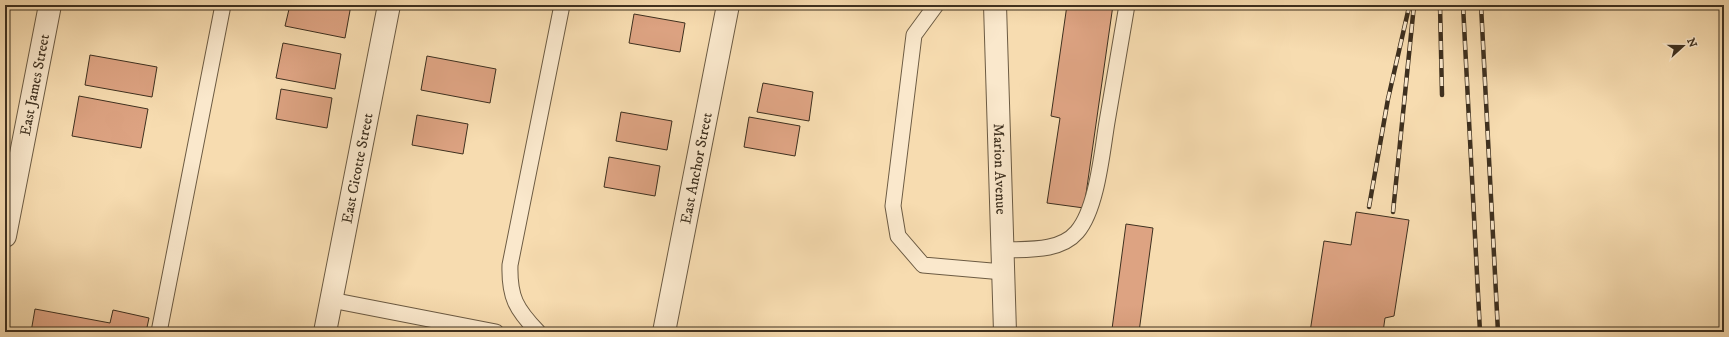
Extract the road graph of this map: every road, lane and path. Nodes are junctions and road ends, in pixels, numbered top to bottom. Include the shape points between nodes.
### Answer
1 (50, 5) edge
2 (223, 5) edge
3 (389, 5) edge
4 (562, 5) edge
5 (728, 5) edge
6 (936, 5) edge
7 (995, 5) edge
8 (1127, 5) edge
9 (5, 236) edge
10 (1003, 250) junction
11 (1003, 272) junction
12 (331, 300) junction
13 (159, 332) edge
14 (325, 332) edge
15 (496, 332) edge
16 (538, 332) edge
17 (664, 332) edge
18 (1005, 332) edge

1 - 9 street, East James Street
2 - 13 lane
3 - 12 street, East Cicotte Street
4 - 16 lane via 510,265 509,284 514,300 522,315
5 - 17 street, East Anchor Street
6 - 11 lane via 914,35 893,206 898,236 923,266
7 - 10 street, Marion Avenue
8 - 10 lane via 1096,187 1086,218 1077,232 1063,243 1045,248
10 - 11 street, Marion Avenue
11 - 18 street, Marion Avenue
12 - 14 street, East Cicotte Street
12 - 15 lane

